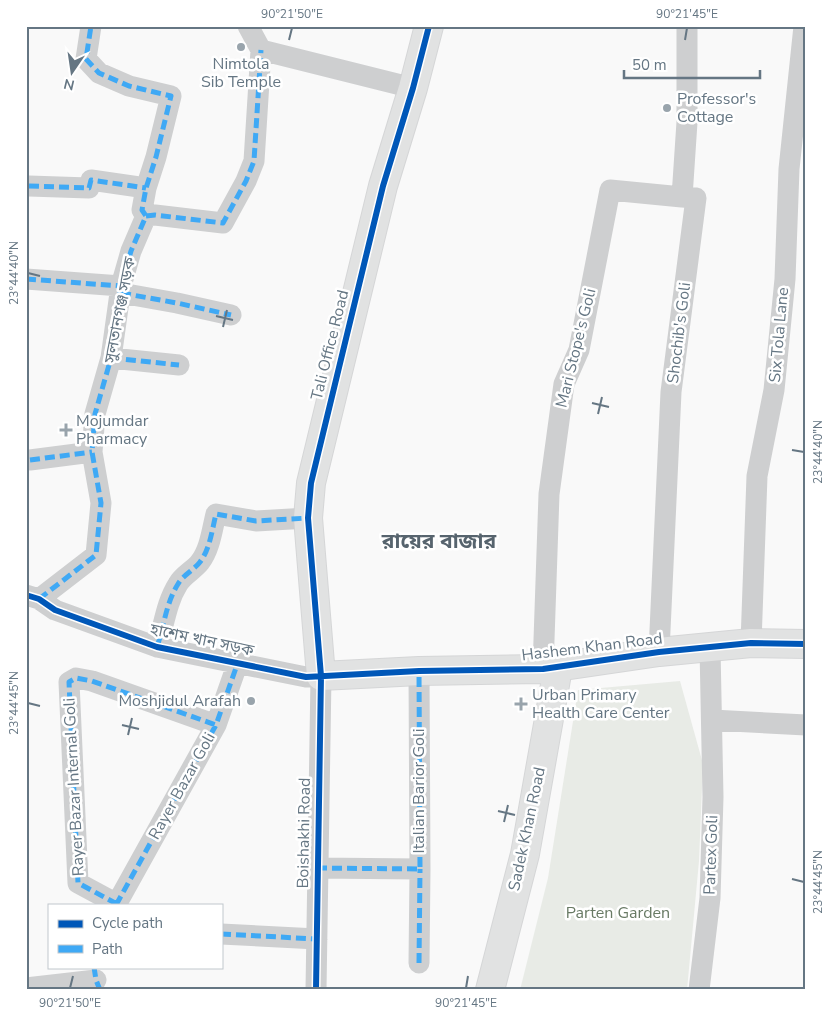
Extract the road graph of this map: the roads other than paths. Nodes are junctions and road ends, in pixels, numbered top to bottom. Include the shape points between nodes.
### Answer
1 (91, 26) edge
2 (248, 26) edge
3 (429, 26) edge
4 (687, 26) edge
5 (804, 26) edge
6 (261, 50) junction
7 (413, 88) junction
8 (29, 186) dead end
9 (146, 188) junction
10 (682, 197) junction
11 (146, 216) junction
12 (26, 279) edge
13 (121, 290) junction
14 (230, 315) dead end
15 (111, 358) junction
16 (179, 365) dead end
17 (92, 452) junction
18 (30, 460) dead end
19 (308, 518) junction
20 (33, 597) edge
21 (751, 643) junction
22 (806, 644) edge
23 (157, 647) junction
24 (710, 648) junction
25 (659, 652) junction
26 (238, 662) junction
27 (551, 668) junction
28 (419, 671) junction
29 (321, 676) junction
30 (712, 720) junction
31 (216, 725) junction
32 (806, 725) edge
33 (317, 868) junction
34 (420, 869) junction
35 (117, 904) edge
36 (222, 934) edge
37 (317, 938) junction
38 (419, 963) dead end
39 (96, 979) edge
40 (39, 988) edge
41 (316, 990) edge
42 (490, 990) edge
43 (699, 990) edge

1 - 9 street, সুলতানগঞ্জ সড়ক via 86,59 98,74 129,86 171,96
2 - 6 street
3 - 7 street, Tali Office Road
4 - 10 street
5 - 21 street, Six Tola Lane via 789,169 785,279 774,390 757,476
6 - 7 street
6 - 11 street via 254,161 222,222
7 - 19 street, Tali Office Road via 383,186 353,304 311,483
8 - 9 street via 89,188 91,180
9 - 11 street, সুলতানগঞ্জ সড়ক via 142,210
10 - 25 street, Shochib's Goli via 696,198 671,392
10 - 27 street, Mari Stope's Goli via 610,190 579,350 564,384 549,494
11 - 13 street, সুলতানগঞ্জ সড়ক via 131,252
12 - 13 street
13 - 14 street
13 - 15 street, সুলতানগঞ্জ সড়ক
15 - 16 street
15 - 17 street, সুলতানগঞ্জ সড়ক via 95,414
17 - 18 street
17 - 20 street, সুলতানগঞ্জ সড়ক via 100,503 96,555
19 - 23 street via 256,522 216,514 211,538 200,562 179,583 169,600
19 - 29 street, Tali Office Road
20 - 23 street, হাশেম খান সড়ক via 55,610
21 - 22 street, Hashem Khan Road
21 - 24 street, Hashem Khan Road
23 - 26 street, হাশেম খান সড়ক
24 - 25 street, Hashem Khan Road
24 - 30 street, Partex Goli
25 - 27 street, Hashem Khan Road
26 - 29 street, হাশেম খান সড়ক via 306,677
26 - 31 street, Rayer Bazar Goli
27 - 28 street, Hashem Khan Road
27 - 42 street, Sadek Khan Road via 525,854
28 - 29 street, Hashem Khan Road
28 - 34 street, Italian Barior Goli
29 - 33 street, Boishakhi Road
30 - 32 street
30 - 43 street, Partex Goli via 710,898
31 - 35 street, Rayer Bazar Goli
31 - 35 street, Rayer Bazar Internal Goli via 92,681 76,678 69,682 78,883
33 - 34 street, Italian Barior Goli
33 - 37 street, Boishakhi Road
34 - 38 street
36 - 37 street
37 - 41 street, Boishakhi Road
39 - 40 street

